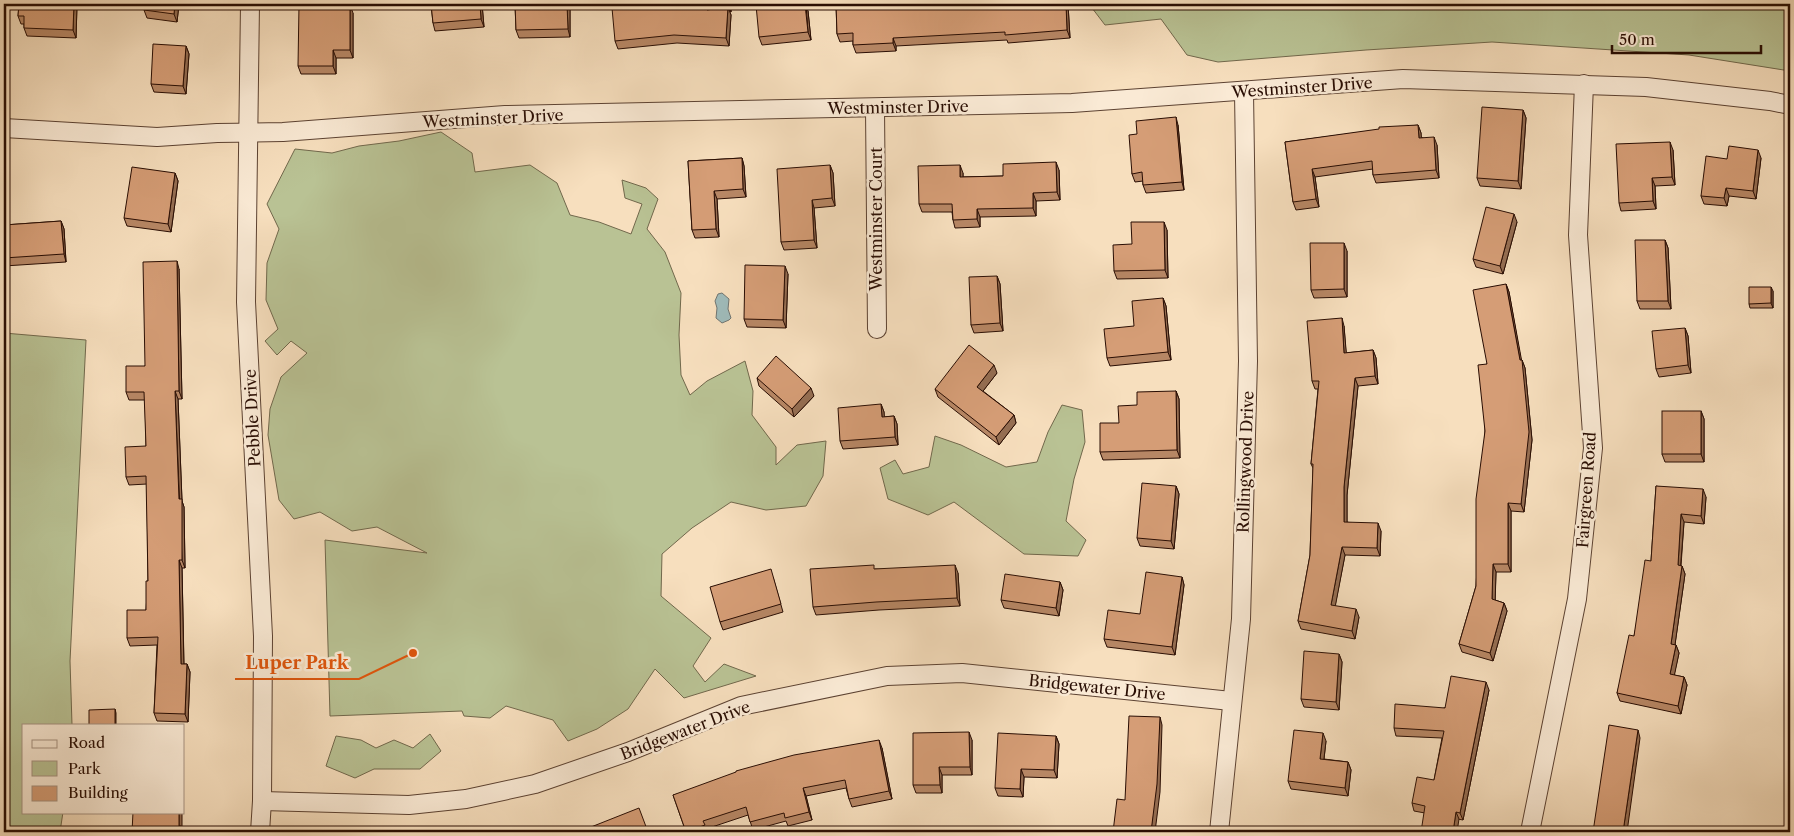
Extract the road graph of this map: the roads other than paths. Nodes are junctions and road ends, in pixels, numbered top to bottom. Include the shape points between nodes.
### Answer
1 (250, 4) edge
2 (1584, 84) junction
3 (1244, 92) junction
4 (1790, 106) edge
5 (876, 108) junction
6 (4, 128) edge
7 (249, 133) junction
8 (877, 329) dead end
9 (1231, 701) junction
10 (262, 801) junction
11 (260, 832) edge
12 (1219, 832) edge
13 (1530, 832) edge

1 - 7 street, Pebble Drive
2 - 3 street, Westminster Drive via 1403,80
2 - 4 street, Westminster Drive via 1770,101
2 - 13 street, Fairgreen Road via 1578,235 1593,448 1577,599
3 - 5 street, Westminster Drive via 1072,103
3 - 9 street, Rollingwood Drive via 1248,360 1241,619
5 - 7 street, Westminster Drive via 505,115
5 - 8 street, Westminster Court
6 - 7 street, Westminster Drive via 157,137
7 - 10 street, Pebble Drive via 246,302 263,636
9 - 10 street, Bridgewater Drive via 962,673 887,676 741,706 628,752 535,784 466,799 409,805
9 - 12 street, Rollingwood Drive
10 - 11 street, Pebble Drive

